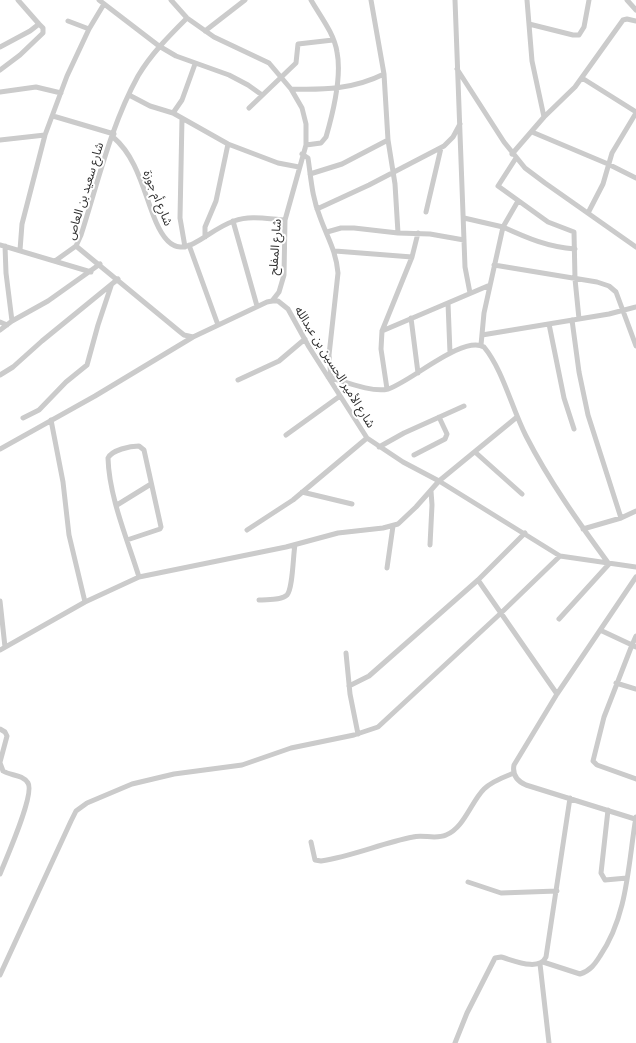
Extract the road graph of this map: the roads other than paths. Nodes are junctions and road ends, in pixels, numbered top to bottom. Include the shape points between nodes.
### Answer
1 (18, 0) edge
2 (99, 0) edge
3 (171, 0) edge
4 (245, 0) edge
5 (310, 0) edge
6 (371, 0) edge
7 (455, 0) edge
8 (527, 0) edge
9 (589, 0) edge
10 (627, 0) edge
11 (104, 4) junction
12 (636, 10) edge
13 (187, 18) junction
14 (68, 21) dead end
15 (636, 21) edge
16 (39, 24) junction
17 (529, 24) junction
18 (89, 29) junction
19 (205, 31) junction
20 (333, 40) junction
21 (159, 46) junction
22 (0, 47) edge
23 (195, 64) junction
24 (456, 67) junction
25 (0, 70) edge
26 (384, 74) junction
27 (282, 78) junction
28 (582, 78) junction
29 (292, 89) junction
30 (336, 89) junction
31 (0, 92) edge
32 (61, 93) junction
33 (129, 95) junction
34 (262, 95) junction
35 (249, 108) dead end
36 (172, 113) junction
37 (636, 113) edge
38 (53, 116) junction
39 (544, 117) junction
40 (182, 118) junction
41 (461, 123) junction
42 (532, 132) junction
43 (45, 135) junction
44 (113, 135) junction
45 (0, 140) edge
46 (388, 140) junction
47 (228, 144) junction
48 (306, 145) junction
49 (442, 148) junction
50 (302, 154) junction
51 (514, 156) junction
52 (608, 164) junction
53 (299, 167) junction
54 (394, 173) junction
55 (310, 174) junction
56 (636, 178) edge
57 (518, 202) junction
58 (317, 209) junction
59 (426, 212) dead end
60 (588, 213) junction
61 (464, 218) junction
62 (285, 220) junction
63 (233, 221) junction
64 (503, 226) junction
65 (327, 232) junction
66 (398, 233) junction
67 (418, 233) junction
68 (205, 237) junction
69 (464, 240) junction
70 (3, 245) edge
71 (76, 246) junction
72 (187, 246) junction
73 (636, 248) edge
74 (575, 249) junction
75 (20, 250) junction
76 (335, 251) junction
77 (412, 257) junction
78 (55, 261) junction
79 (100, 264) junction
80 (494, 265) junction
81 (91, 272) junction
82 (118, 279) junction
83 (575, 279) junction
84 (490, 285) junction
85 (111, 286) junction
86 (470, 293) junction
87 (272, 300) junction
88 (448, 303) junction
89 (257, 306) junction
90 (636, 307) edge
91 (624, 310) junction
92 (411, 318) junction
93 (579, 319) junction
94 (572, 320) junction
95 (12, 321) junction
96 (0, 322) edge
97 (549, 324) junction
98 (7, 325) junction
99 (218, 325) junction
100 (0, 330) edge
101 (382, 331) junction
102 (482, 335) junction
103 (193, 337) junction
104 (305, 339) junction
105 (481, 345) junction
106 (636, 346) edge
107 (450, 352) junction
108 (418, 373) junction
109 (0, 375) edge
110 (329, 378) junction
111 (238, 380) dead end
112 (387, 389) junction
113 (340, 396) junction
114 (464, 406) dead end
115 (439, 417) junction
116 (517, 417) junction
117 (23, 418) dead end
118 (51, 420) junction
119 (574, 430) dead end
120 (286, 435) dead end
121 (367, 438) junction
122 (380, 447) junction
123 (0, 449) edge
124 (474, 452) junction
125 (414, 455) dead end
126 (439, 481) junction
127 (151, 484) junction
128 (430, 491) junction
129 (302, 492) junction
130 (522, 494) dead end
131 (352, 504) dead end
132 (117, 505) junction
133 (636, 511) edge
134 (621, 518) junction
135 (393, 526) junction
136 (583, 529) junction
137 (247, 530) dead end
138 (525, 533) junction
139 (127, 540) junction
140 (294, 545) junction
141 (430, 545) dead end
142 (560, 556) junction
143 (610, 564) junction
144 (636, 566) edge
145 (388, 568) dead end
146 (140, 577) junction
147 (636, 577) edge
148 (478, 580) junction
149 (259, 600) dead end
150 (0, 601) edge
151 (85, 602) junction
152 (501, 613) junction
153 (559, 619) dead end
154 (600, 630) junction
155 (636, 636) edge
156 (634, 646) edge
157 (2, 649) edge
158 (346, 653) dead end
159 (616, 683) junction
160 (349, 686) junction
161 (636, 689) edge
162 (557, 694) junction
163 (0, 730) edge
164 (358, 734) junction
165 (0, 763) edge
166 (514, 773) junction
167 (636, 778) edge
168 (570, 798) junction
169 (608, 810) junction
170 (636, 817) edge
171 (311, 842) dead end
172 (634, 852) edge
173 (0, 874) edge
174 (627, 878) junction
175 (468, 882) dead end
176 (557, 891) junction
177 (542, 963) junction
178 (0, 975) edge
179 (455, 1043) edge
180 (549, 1043) edge

1 - 16 street
2 - 11 street
3 - 13 street
4 - 19 street
5 - 20 street
6 - 26 street
7 - 24 street
8 - 17 street
9 - 17 street via 584,27 579,35 573,36
10 - 12 street
11 - 18 street
11 - 21 street
13 - 19 street
13 - 21 street, شارع سعيد بن العاص
14 - 18 street
15 - 28 street via 623,20
16 - 22 street
16 - 25 street via 43,28 43,33
17 - 39 street via 532,61
18 - 32 street
19 - 27 street via 269,63
20 - 27 street via 298,44 296,63
20 - 30 street via 338,63
21 - 23 street
21 - 33 street, شارع سعيد بن العاص via 138,76
23 - 34 street via 229,75 248,84
23 - 36 street via 182,100
24 - 41 street
24 - 51 street via 488,120
26 - 30 street via 368,82
26 - 46 street
27 - 29 street
27 - 34 street
28 - 37 street
28 - 39 street
29 - 30 street
29 - 48 street via 302,108 306,124
30 - 48 street via 326,138 321,143
31 - 32 street via 36,87
32 - 38 street
33 - 36 street via 150,106
33 - 44 street, شارع سعيد بن العاص
34 - 35 street
36 - 40 street
37 - 52 street
38 - 43 street
38 - 44 street
39 - 42 street
40 - 47 street
40 - 72 street via 180,218
41 - 49 street
41 - 61 street
42 - 51 street
42 - 52 street
43 - 45 street
43 - 75 street via 22,224
44 - 71 street, شارع سعيد بن العاص
44 - 72 street, شارع أم جوزة via 126,151 136,170 161,234 173,247
46 - 54 street
46 - 55 street via 342,164
47 - 53 street via 278,163
47 - 68 street via 216,201 205,227
48 - 50 street, شارع المفلح
49 - 54 street
49 - 59 street
50 - 53 street, شارع المفلح
50 - 55 street via 308,158
51 - 57 street via 497,186
51 - 60 street via 544,183
52 - 56 street
52 - 60 street via 603,184
53 - 62 street, شارع المفلح
54 - 58 street
54 - 66 street
55 - 58 street
57 - 64 street
57 - 74 street via 552,224 574,232
58 - 65 street
60 - 73 street
61 - 64 street
61 - 69 street
62 - 63 street via 256,218
62 - 87 street, شارع المفلح via 284,275 280,292
63 - 68 street
63 - 89 street
64 - 74 street via 544,245
64 - 80 street
65 - 66 street via 354,228
65 - 76 street
66 - 67 street
67 - 69 street
67 - 77 street
68 - 72 street
69 - 86 street via 465,267
70 - 75 street
70 - 95 street
71 - 78 street
71 - 79 street, شارع سعيد بن العاص
72 - 99 street
74 - 83 street
75 - 78 street
76 - 77 street
76 - 110 street via 338,273 329,348
77 - 101 street
78 - 81 street
79 - 81 street
79 - 82 street, شارع سعيد بن العاص
80 - 83 street
80 - 84 street
81 - 95 street
82 - 85 street
82 - 103 street, شارع سعيد بن العاص via 184,335
83 - 91 street via 609,286 616,292
83 - 93 street
84 - 86 street
84 - 102 street
85 - 109 street
85 - 117 street via 87,365 38,410
86 - 88 street
87 - 89 street
87 - 104 street, شارع الأمير الحسين بن عبدالله via 288,309
88 - 92 street
88 - 107 street
89 - 99 street
90 - 91 street
91 - 93 street
91 - 106 street
92 - 101 street
92 - 108 street
93 - 94 street
94 - 97 street
94 - 134 street via 588,415
95 - 98 street
96 - 98 street
97 - 102 street
97 - 119 street via 564,398
98 - 100 street
99 - 103 street
101 - 112 street via 381,349
102 - 105 street
103 - 118 street via 115,385
104 - 110 street, شارع الأمير الحسين بن عبدالله
104 - 111 street via 279,361
105 - 107 street via 463,347
105 - 116 street via 499,375
107 - 108 street
108 - 112 street
110 - 112 street via 378,390
110 - 113 street, شارع الأمير الحسين بن عبدالله
113 - 120 street
113 - 121 street, شارع الأمير الحسين بن عبدالله
114 - 115 street
115 - 122 street
115 - 125 street via 447,434 445,439
116 - 124 street
116 - 136 street
118 - 123 street
118 - 151 street via 63,482 69,535
121 - 122 street, شارع الأمير الحسين بن عبدالله
121 - 129 street
122 - 126 street, شارع الأمير الحسين بن عبدالله
124 - 126 street
124 - 130 street
126 - 128 street
126 - 138 street, شارع الأمير الحسين بن عبدالله
127 - 132 street
127 - 132 street via 142,447 134,446 110,454 108,464
127 - 139 street via 161,523 160,529
128 - 135 street via 407,516
128 - 141 street
129 - 131 street
129 - 137 street
132 - 139 street
133 - 134 street
134 - 136 street
135 - 140 street via 338,533
135 - 145 street
136 - 143 street
138 - 142 street, شارع الأمير الحسين بن عبدالله
138 - 148 street
139 - 146 street
140 - 146 street
140 - 149 street via 290,588 287,595 282,598
142 - 143 street, شارع الأمير الحسين بن عبدالله
142 - 152 street
143 - 144 street, شارع الأمير الحسين بن عبدالله
143 - 153 street
146 - 151 street
147 - 154 street
148 - 152 street
148 - 160 street via 369,676
150 - 157 street
151 - 157 street
152 - 162 street
152 - 164 street via 387,720 369,731
154 - 156 street
154 - 162 street
155 - 156 street
156 - 159 street
158 - 160 street
159 - 161 street
159 - 167 street via 604,716 593,761 597,765
160 - 164 street
162 - 166 street via 514,765
163 - 165 street via 5,732 7,739
164 - 178 street via 291,748 242,766 154,778 117,789 87,803 76,811
165 - 173 street via 3,771 26,781 30,790
166 - 168 street via 517,779 526,785
166 - 171 street via 486,787 458,825 446,835 415,836 371,850 321,861 315,860
168 - 169 street
168 - 176 street
169 - 170 street
169 - 174 street via 601,873 605,880
170 - 172 street
172 - 174 street
174 - 177 street via 621,910 607,945 594,965 580,974
175 - 176 street via 500,894
176 - 177 street via 546,957
177 - 179 street via 495,958 466,1013
177 - 180 street

